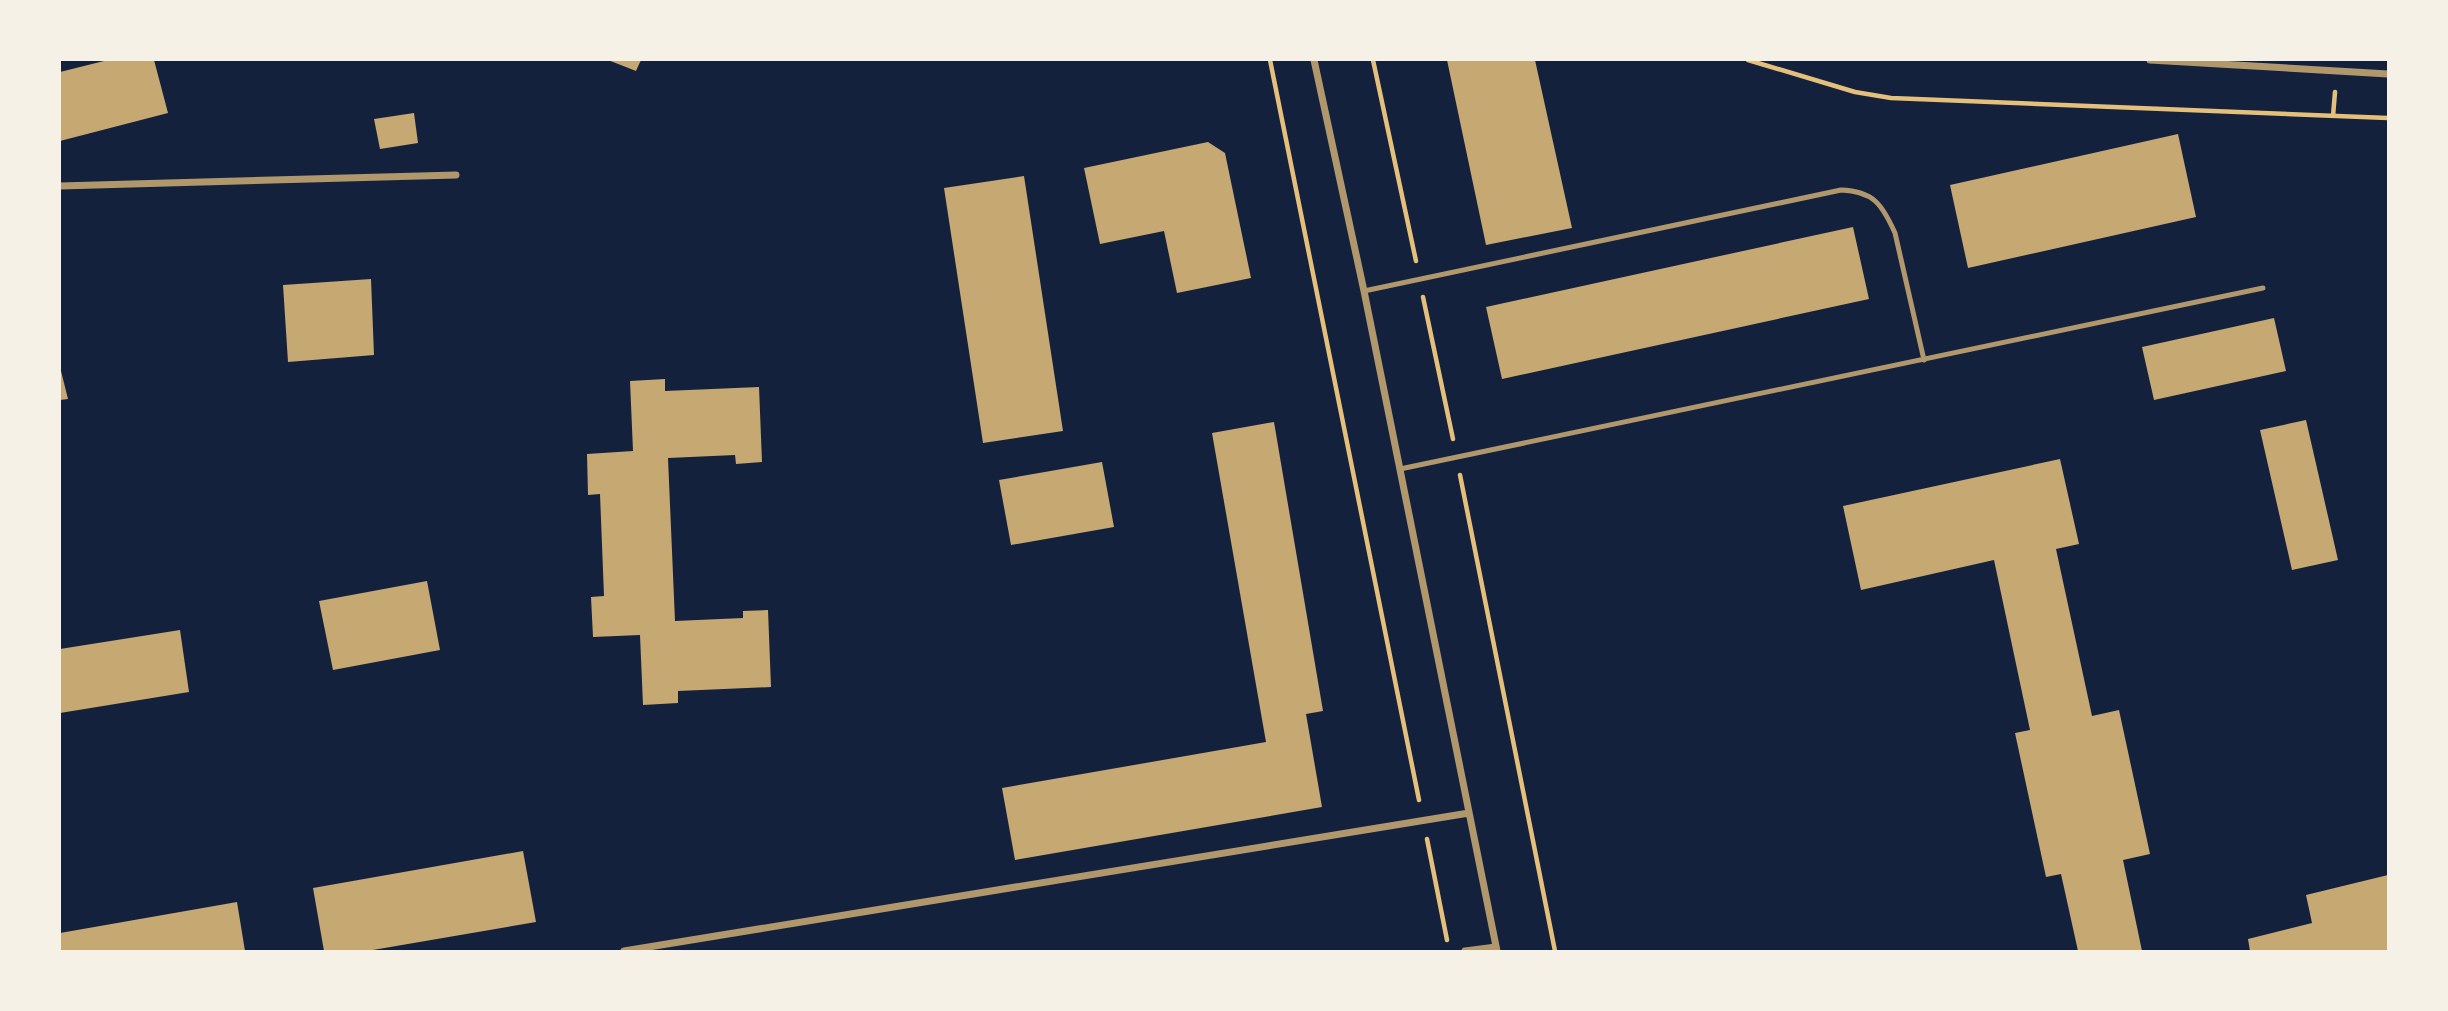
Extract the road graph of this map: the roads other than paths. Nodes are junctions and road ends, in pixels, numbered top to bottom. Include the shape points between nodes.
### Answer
1 (1314, 60) edge
2 (2150, 60) edge
3 (2389, 74) edge
4 (456, 174) dead end
5 (60, 186) edge
6 (2263, 288) dead end
7 (1364, 291) junction
8 (1924, 360) junction
9 (1400, 469) junction
10 (1469, 813) junction
11 (1497, 949) edge
12 (624, 951) edge
13 (1465, 951) edge

1 - 7 street
2 - 3 street
4 - 5 street
6 - 8 lane
7 - 8 lane via 1841,190 1858,191 1879,205 1895,233
7 - 9 street
8 - 9 lane
9 - 10 street
10 - 11 street
10 - 12 street
11 - 13 street

